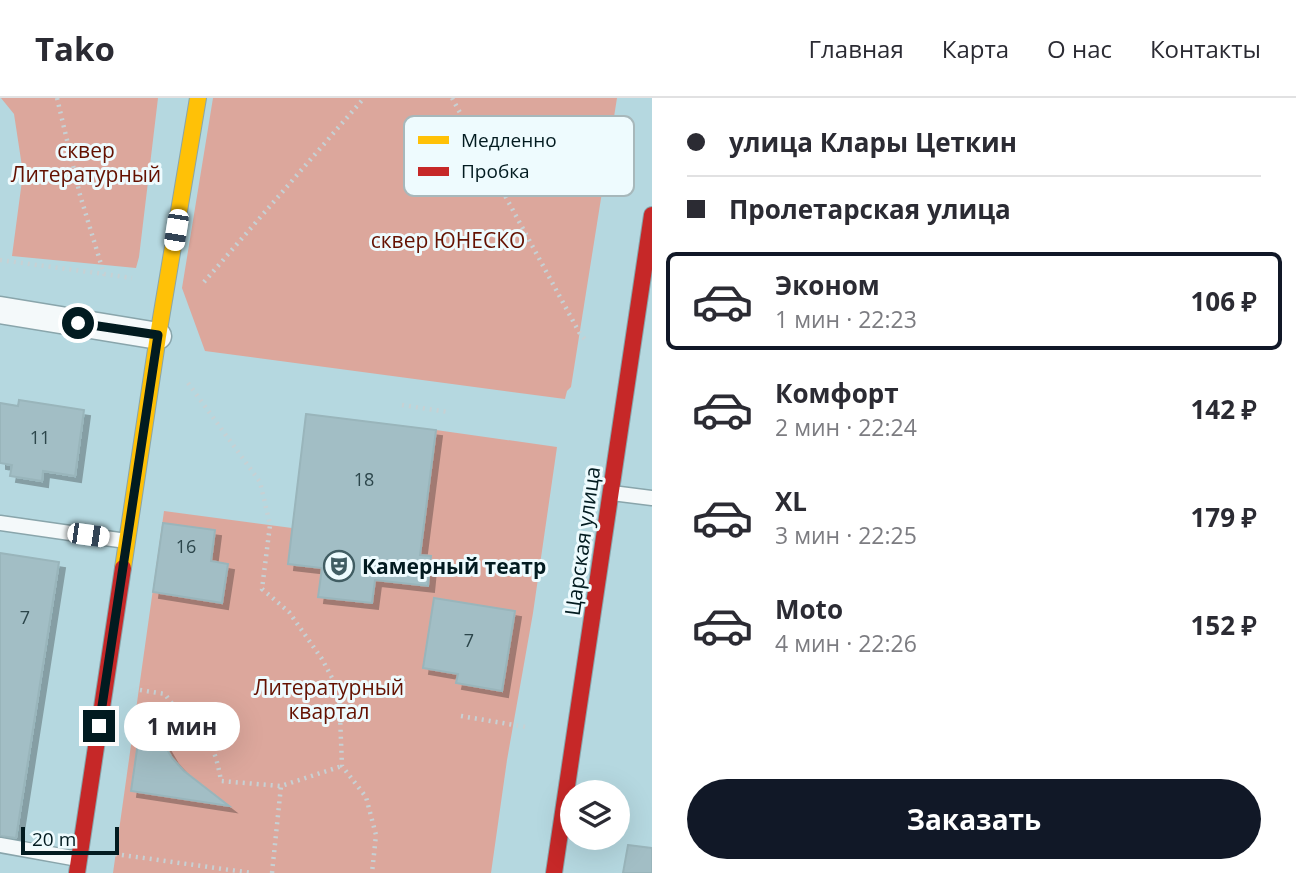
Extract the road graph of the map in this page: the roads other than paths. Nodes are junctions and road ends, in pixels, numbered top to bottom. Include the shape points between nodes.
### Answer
1 (198, 98) edge
2 (652, 215) edge
3 (0, 310) edge
4 (158, 335) junction
5 (610, 493) junction
6 (652, 498) edge
7 (0, 523) edge
8 (127, 541) junction
9 (0, 845) edge
10 (78, 866) edge
11 (554, 873) edge

1 - 4 street
2 - 5 street, Царская улица
3 - 4 street
4 - 8 street
5 - 6 lane
5 - 11 street, Царская улица
7 - 8 lane
8 - 10 street
9 - 10 lane

